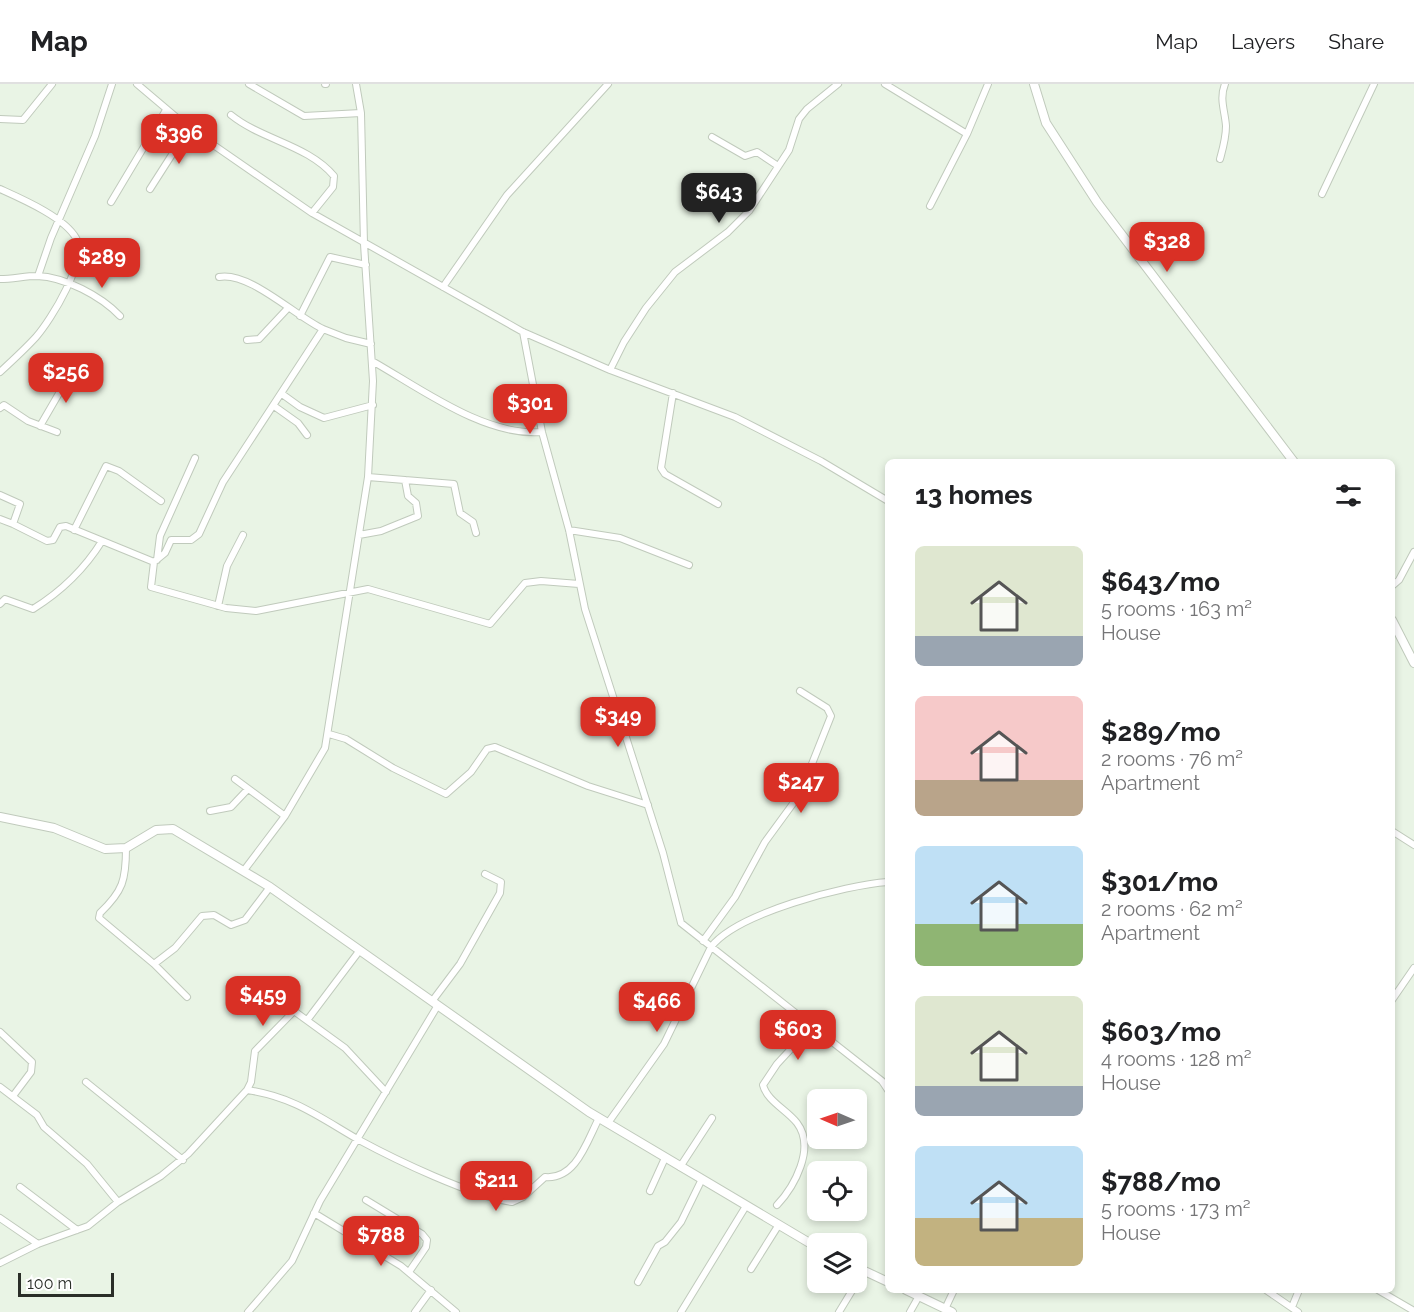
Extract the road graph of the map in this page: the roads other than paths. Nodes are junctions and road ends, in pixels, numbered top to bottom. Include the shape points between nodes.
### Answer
1 (52, 84) edge
2 (112, 84) edge
3 (137, 84) edge
4 (249, 84) edge
5 (356, 84) edge
6 (608, 84) edge
7 (838, 84) edge
8 (885, 84) edge
9 (988, 84) edge
10 (1034, 84) edge
11 (1225, 84) edge
12 (1374, 84) edge
13 (166, 110) junction
14 (361, 112) junction
15 (231, 115) dead end
16 (0, 119) edge
17 (189, 128) junction
18 (967, 134) junction
19 (712, 137) dead end
20 (1220, 159) dead end
21 (778, 166) junction
22 (0, 189) edge
23 (150, 189) dead end
24 (1322, 194) dead end
25 (111, 202) dead end
26 (930, 206) dead end
27 (312, 213) junction
28 (59, 221) junction
29 (364, 244) junction
30 (366, 265) junction
31 (38, 276) junction
32 (219, 277) dead end
33 (3, 279) edge
34 (69, 282) junction
35 (0, 285) edge
36 (443, 287) junction
37 (288, 308) junction
38 (120, 316) dead end
39 (300, 316) junction
40 (323, 329) junction
41 (524, 332) junction
42 (248, 340) dead end
43 (371, 344) junction
44 (372, 361) junction
45 (610, 370) junction
46 (72, 371) dead end
47 (0, 372) edge
48 (673, 393) junction
49 (282, 394) junction
50 (373, 405) junction
51 (274, 406) junction
52 (0, 408) edge
53 (40, 426) junction
54 (57, 432) dead end
55 (542, 432) junction
56 (307, 435) dead end
57 (195, 458) dead end
58 (1292, 459) edge
59 (368, 477) junction
60 (405, 480) junction
61 (0, 495) edge
62 (885, 499) edge
63 (161, 501) dead end
64 (718, 504) dead end
65 (0, 519) edge
66 (13, 524) junction
67 (74, 530) junction
68 (569, 530) junction
69 (476, 533) dead end
70 (359, 534) junction
71 (243, 536) dead end
72 (102, 541) junction
73 (1414, 552) edge
74 (156, 561) junction
75 (689, 565) dead end
76 (1395, 583) edge
77 (579, 584) junction
78 (350, 594) junction
79 (0, 604) edge
80 (218, 606) junction
81 (1395, 626) edge
82 (1414, 663) edge
83 (800, 691) dead end
84 (329, 734) junction
85 (235, 779) dead end
86 (248, 789) junction
87 (648, 805) junction
88 (210, 811) dead end
89 (285, 816) junction
90 (0, 817) edge
91 (1395, 833) edge
92 (1414, 845) edge
93 (126, 848) junction
94 (244, 869) junction
95 (485, 874) dead end
96 (885, 882) edge
97 (270, 887) junction
98 (703, 941) junction
99 (711, 947) junction
100 (360, 950) junction
101 (154, 964) junction
102 (1414, 968) edge
103 (1395, 996) edge
104 (187, 997) dead end
105 (435, 1003) junction
106 (308, 1019) junction
107 (812, 1026) junction
108 (0, 1032) edge
109 (885, 1080) edge
110 (86, 1082) dead end
111 (0, 1087) edge
112 (246, 1090) junction
113 (386, 1092) junction
114 (14, 1096) junction
115 (712, 1118) dead end
116 (603, 1121) junction
117 (358, 1139) junction
118 (665, 1158) junction
119 (183, 1160) junction
120 (680, 1167) junction
121 (702, 1179) junction
122 (20, 1187) dead end
123 (650, 1191) dead end
124 (366, 1200) dead end
125 (118, 1202) junction
126 (777, 1205) dead end
127 (746, 1206) junction
128 (313, 1212) junction
129 (0, 1218) edge
130 (778, 1226) junction
131 (77, 1230) junction
132 (807, 1242) edge
133 (38, 1244) junction
134 (0, 1263) edge
135 (751, 1269) dead end
136 (409, 1272) junction
137 (867, 1272) edge
138 (885, 1281) edge
139 (638, 1282) dead end
140 (431, 1290) junction
141 (848, 1293) edge
142 (912, 1293) edge
143 (953, 1293) edge
144 (1271, 1293) edge
145 (1298, 1293) edge
146 (1383, 1293) edge
147 (919, 1296) junction
148 (1292, 1307) junction
149 (949, 1310) edge
150 (1414, 1311) edge
151 (248, 1312) edge
152 (415, 1312) edge
153 (456, 1312) edge
154 (681, 1312) edge
155 (839, 1312) edge
156 (910, 1312) edge
157 (1298, 1312) edge

1 - 16 street via 23,120
2 - 28 street via 87,157
3 - 13 street
4 - 14 street via 304,116
5 - 14 street
6 - 36 street via 507,195
7 - 21 street via 799,119 789,150
8 - 18 street
9 - 18 street
10 - 58 street via 1046,123 1097,202
11 - 20 street via 1221,105 1225,141
12 - 24 street
13 - 17 street
13 - 25 street
14 - 29 street
15 - 27 street via 253,130 298,150 334,176 333,187
17 - 23 street
17 - 27 street
18 - 26 street
19 - 21 street via 742,155 755,152
21 - 45 street via 749,211 675,272 646,308
22 - 28 street
27 - 29 street
28 - 31 street
28 - 34 street via 79,245
29 - 30 street
29 - 36 street
30 - 39 street via 330,257
30 - 43 street
31 - 33 street
31 - 34 street
32 - 37 street via 244,280
33 - 35 street
34 - 38 street
34 - 47 street via 36,337
36 - 41 street
37 - 39 street
37 - 42 street via 259,339
39 - 40 street
40 - 43 street
40 - 49 street
41 - 45 street
41 - 55 street
43 - 44 street
44 - 50 street
44 - 55 street via 473,418 515,430
45 - 48 street
46 - 53 street
48 - 62 street via 735,417
48 - 64 street via 661,468
49 - 50 street via 324,418
49 - 51 street
50 - 59 street
51 - 56 street via 298,423
51 - 74 street via 223,482 199,534 191,540 171,540 165,554
52 - 53 street via 4,405
53 - 54 street
55 - 68 street
57 - 74 street via 160,536
59 - 60 street
59 - 70 street
60 - 69 street via 454,484 460,513 473,522
60 - 70 street via 418,516 381,531
61 - 66 street via 19,503
63 - 67 street via 106,466
65 - 66 street
66 - 67 street via 47,542 63,526
67 - 72 street
68 - 75 street via 620,538
68 - 77 street
70 - 78 street
71 - 80 street via 227,566
72 - 74 street
72 - 79 street via 81,571 51,598 33,609 5,599
73 - 76 street
74 - 80 street via 151,587
77 - 78 street via 525,583 490,624 368,589
77 - 87 street
78 - 80 street via 266,610
78 - 84 street
81 - 82 street
83 - 98 street via 831,713 805,784
84 - 87 street via 346,739 446,794 471,772 487,749 495,747 588,786
84 - 89 street via 318,764
85 - 86 street
86 - 88 street via 231,807
86 - 89 street
87 - 98 street via 681,923
89 - 94 street
90 - 93 street via 54,828 105,849
91 - 92 street
93 - 94 street via 166,828
93 - 101 street via 121,890 99,918
94 - 97 street
95 - 105 street via 501,882 500,893
96 - 99 street via 837,889 801,901 726,932
97 - 100 street
97 - 101 street via 245,920 231,925 214,915 202,916 175,948
98 - 99 street
99 - 107 street
99 - 116 street via 664,1044
100 - 105 street
100 - 106 street
101 - 104 street
102 - 103 street
105 - 113 street
105 - 116 street
106 - 112 street via 294,1011 255,1051 251,1082
106 - 113 street via 345,1048
107 - 109 street
107 - 126 street via 763,1085 765,1092 797,1124 802,1136 799,1175
108 - 114 street via 33,1065
110 - 119 street
111 - 114 street
112 - 117 street via 299,1104
112 - 119 street
113 - 117 street
114 - 125 street via 87,1164
115 - 120 street
116 - 117 street via 567,1172 545,1178 512,1202 445,1179
116 - 118 street
117 - 128 street
118 - 120 street
118 - 123 street
119 - 125 street
120 - 121 street
121 - 127 street
121 - 139 street via 681,1222 658,1246
122 - 131 street
124 - 136 street via 427,1240
125 - 131 street
127 - 130 street
127 - 154 street
128 - 136 street
128 - 151 street via 288,1269
129 - 133 street
130 - 132 street
130 - 135 street
131 - 133 street
133 - 134 street
136 - 140 street
137 - 138 street
140 - 152 street
140 - 153 street
141 - 155 street
142 - 147 street
143 - 149 street
144 - 148 street
145 - 148 street
146 - 150 street
147 - 149 street
147 - 156 street
148 - 157 street

